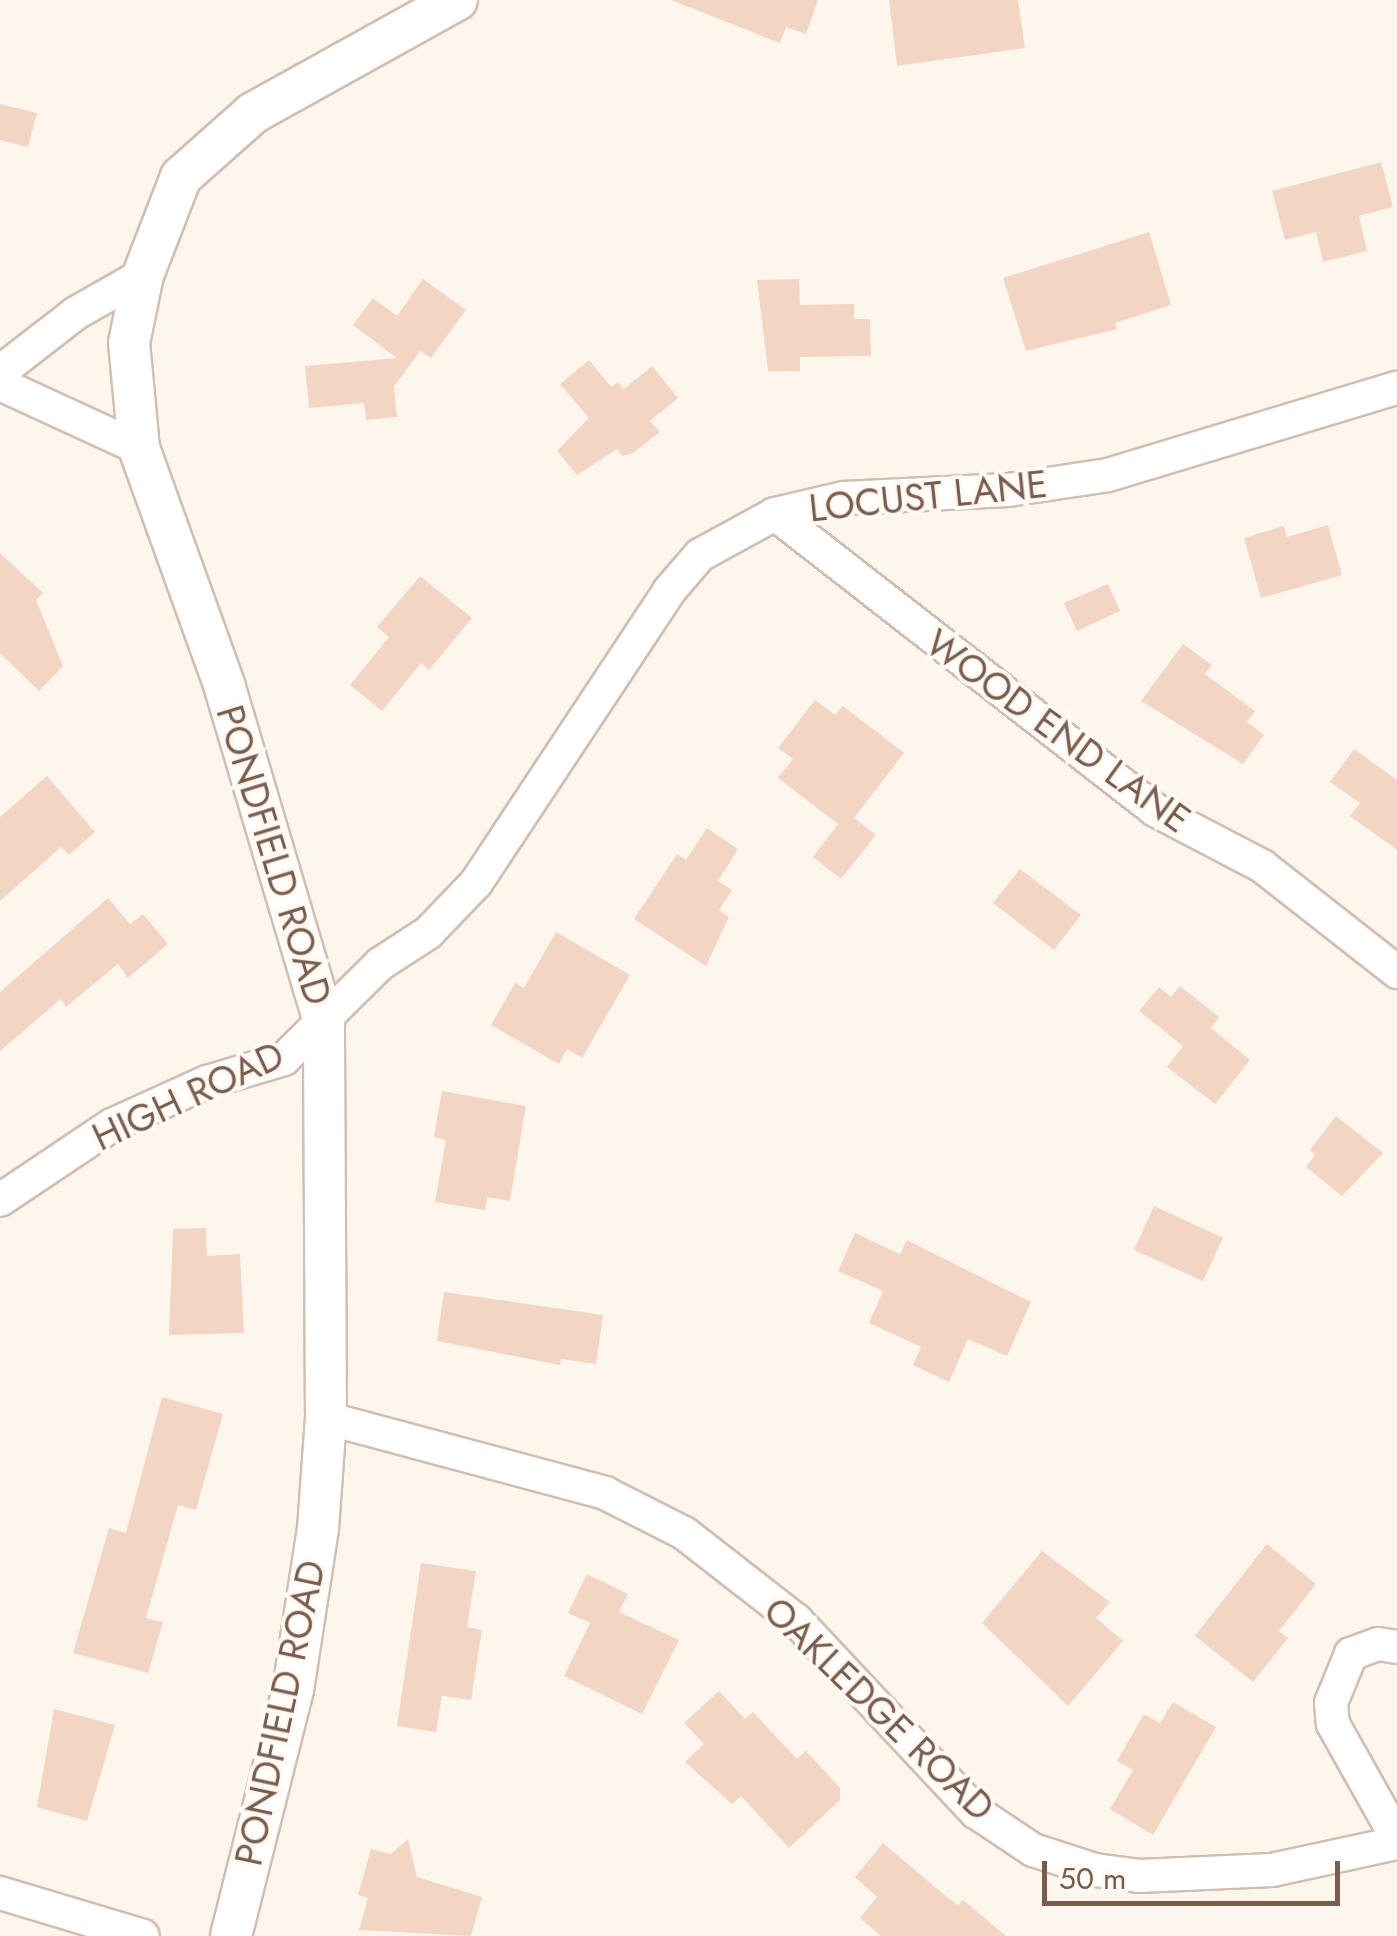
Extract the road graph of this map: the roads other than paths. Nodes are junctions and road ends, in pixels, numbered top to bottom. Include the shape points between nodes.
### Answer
1 (457, 0) edge
2 (143, 276) junction
3 (0, 372) edge
4 (0, 384) edge
5 (1397, 388) edge
6 (139, 448) junction
7 (775, 514) junction
8 (1397, 972) edge
9 (324, 1022) junction
10 (0, 1200) edge
11 (326, 1418) junction
12 (1397, 1646) edge
13 (1397, 1840) edge
14 (0, 1893) edge
15 (143, 1936) edge
16 (231, 1936) edge

1 - 2 street, PONDFIELD ROAD via 253,113 181,177
2 - 3 street via 76,313
2 - 6 street, PONDFIELD ROAD via 129,343
4 - 6 street
5 - 7 street, LOCUST LANE via 1108,475 1008,490 844,498
6 - 9 street, PONDFIELD ROAD via 224,687 314,968
7 - 8 street, WOOD END LANE via 1154,810 1262,866
7 - 9 street, LOCUST LANE via 700,556 669,592 476,883 428,934 380,964
9 - 10 street, HIGH ROAD via 284,1059 207,1082 112,1125
9 - 11 street, PONDFIELD ROAD
11 - 13 street, OAKLEDGE ROAD via 605,1493 684,1532 797,1621 976,1812 1032,1850 1138,1876 1272,1870
11 - 16 street, PONDFIELD ROAD via 318,1529 293,1690
12 - 13 street, OAKLEDGE ROAD via 1378,1644 1350,1654 1331,1703 1334,1724
14 - 15 street

